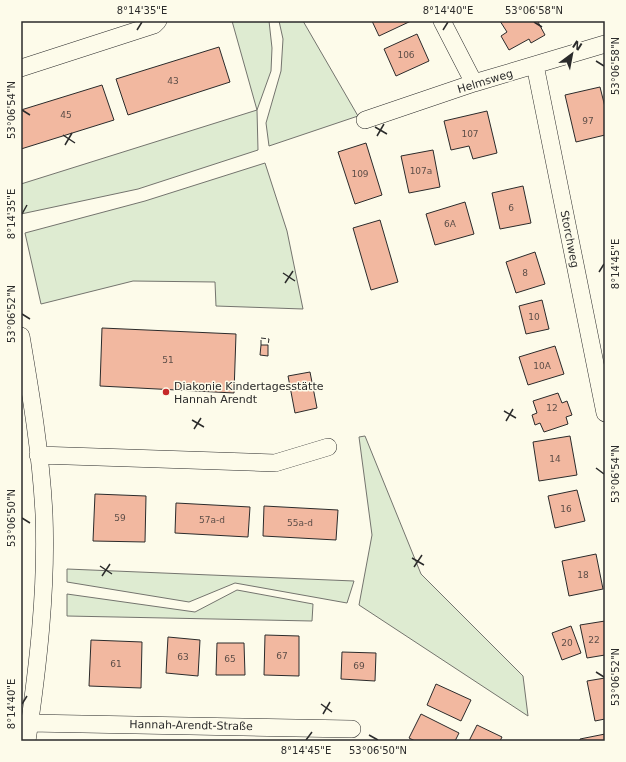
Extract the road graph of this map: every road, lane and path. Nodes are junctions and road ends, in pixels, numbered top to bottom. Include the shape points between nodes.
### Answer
1 (158, 21) edge
2 (442, 21) edge
3 (605, 44) edge
4 (535, 65) junction
5 (21, 68) edge
6 (474, 83) junction
7 (365, 120) dead end
8 (21, 336) edge
9 (605, 413) edge
10 (328, 447) dead end
11 (38, 455) junction
12 (29, 722) junction
13 (352, 729) dead end
14 (27, 741) edge

1 - 5 street via 154,25
2 - 6 street
3 - 4 street, Helmsweg
4 - 6 street, Helmsweg
4 - 9 street, Storchweg
6 - 7 street, Helmsweg
8 - 11 street via 34,411
10 - 11 street via 275,463
11 - 12 street via 44,515 44,553 39,651
12 - 13 street, Hannah-Arendt-Straße
12 - 14 street

